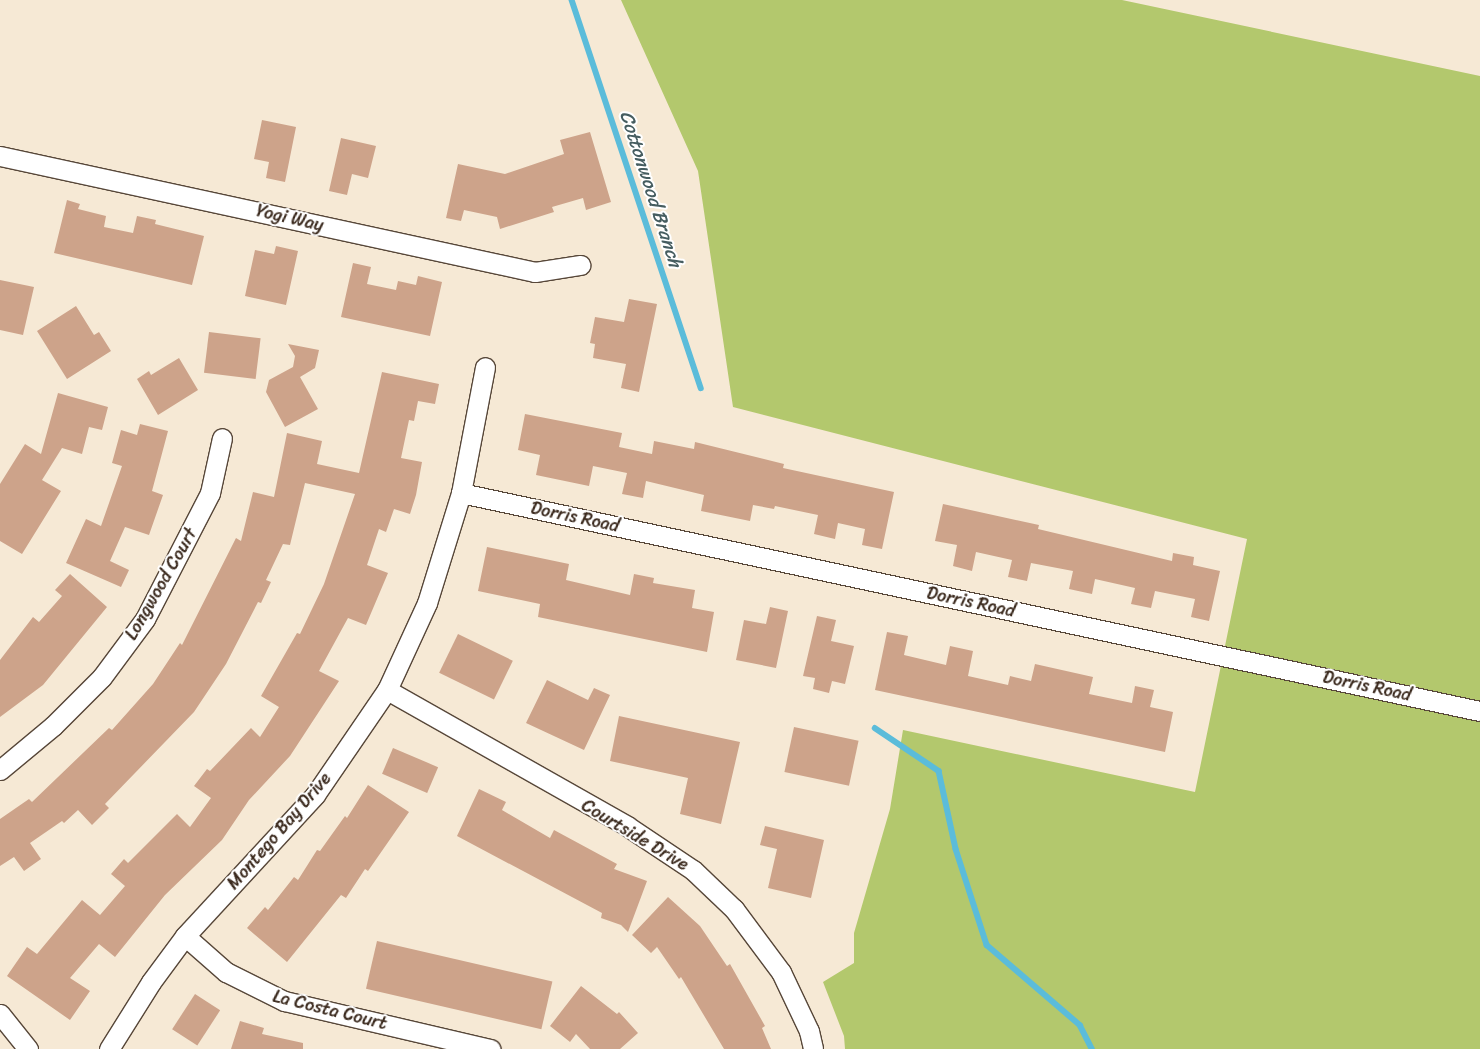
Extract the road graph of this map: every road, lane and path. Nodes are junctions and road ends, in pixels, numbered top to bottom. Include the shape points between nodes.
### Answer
1 (0, 156) edge
2 (580, 265) dead end
3 (485, 367) dead end
4 (222, 438) dead end
5 (461, 493) junction
6 (387, 690) junction
7 (1480, 711) edge
8 (0, 770) edge
9 (185, 936) junction
10 (0, 1014) edge
11 (28, 1049) edge
12 (110, 1049) edge
13 (491, 1049) edge
14 (813, 1049) edge

1 - 2 street, Yogi Way via 534,272
3 - 5 street, Montego Bay Drive
4 - 8 street, Longwood Court via 210,493 145,619 102,677 54,726
5 - 6 street, Montego Bay Drive via 426,603
5 - 7 street, Dorris Road
6 - 9 street, Montego Bay Drive via 315,795
6 - 14 street, Courtside Drive via 627,826 693,870 734,909 781,972 809,1031
9 - 12 street, Montego Bay Drive via 151,982
9 - 13 street, La Costa Court via 226,972 248,986 284,1001
10 - 11 street

